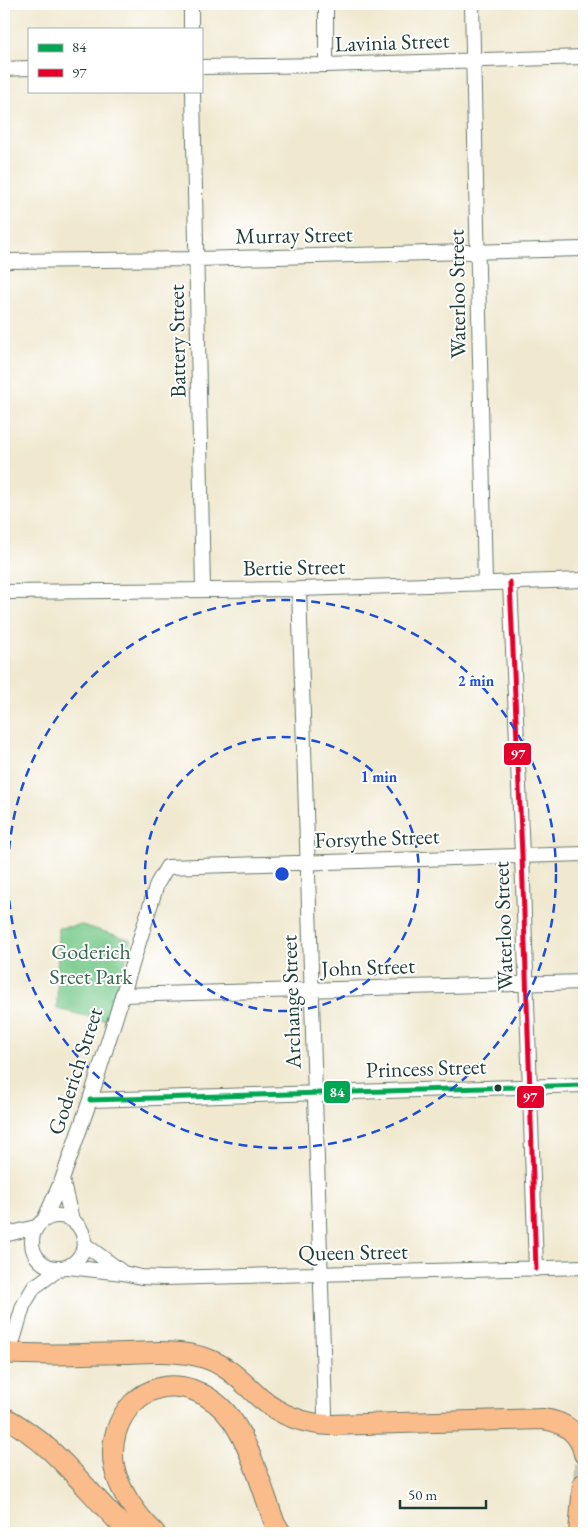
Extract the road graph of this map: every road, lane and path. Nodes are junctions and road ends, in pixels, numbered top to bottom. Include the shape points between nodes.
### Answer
1 (191, 4) edge
2 (326, 4) edge
3 (472, 4) edge
4 (192, 28) edge
5 (584, 57) edge
6 (474, 60) junction
7 (326, 65) junction
8 (202, 67) edge
9 (28, 68) edge
10 (4, 69) edge
11 (193, 92) edge
12 (584, 249) edge
13 (477, 252) junction
14 (196, 259) junction
15 (4, 261) edge
16 (584, 580) edge
17 (510, 582) junction
18 (484, 583) junction
19 (299, 589) junction
20 (203, 590) junction
21 (4, 592) edge
22 (584, 854) edge
23 (522, 855) junction
24 (308, 862) junction
25 (171, 867) joint
26 (584, 982) edge
27 (526, 984) junction
28 (312, 990) junction
29 (122, 995) junction
30 (584, 1085) edge
31 (530, 1086) junction
32 (314, 1093) junction
33 (90, 1100) junction
34 (62, 1180) junction
35 (72, 1220) junction
36 (40, 1223) junction
37 (6, 1235) edge
38 (84, 1244) junction
39 (35, 1257) junction
40 (584, 1267) edge
41 (64, 1268) junction
42 (536, 1268) junction
43 (122, 1273) junction
44 (320, 1273) junction
45 (34, 1287) junction
46 (6, 1354) edge
47 (325, 1413) dead end
48 (4, 1417) edge
49 (584, 1454) edge
50 (583, 1484) edge
51 (130, 1533) edge
52 (155, 1533) edge
53 (281, 1533) edge
54 (579, 1533) edge

1 - 4 street
2 - 7 street
3 - 6 street, Waterloo Street
5 - 6 street, Lavinia Street
6 - 7 street, Lavinia Street
6 - 13 street, Waterloo Street
7 - 8 street, Lavinia Street
9 - 10 street
11 - 14 street, Battery Street
12 - 13 street, Murray Street
13 - 14 street, Murray Street
13 - 18 street, Waterloo Street
14 - 15 street, Murray Street
14 - 20 street, Battery Street
16 - 17 street, Bertie Street
17 - 18 street, Bertie Street
17 - 23 street, Waterloo Street
18 - 19 street, Bertie Street
19 - 20 street, Bertie Street
19 - 24 street, Archange Street
20 - 21 street, Bertie Street
22 - 23 street, Forsythe Street
23 - 24 street, Forsythe Street
23 - 27 street, Waterloo Street
24 - 25 street, Forsythe Street
24 - 28 street, Archange Street
25 - 29 street, Goderich Street via 167,867 156,884
26 - 27 street, John Street
27 - 28 street, John Street
27 - 31 street, Waterloo Street
28 - 29 street, John Street
28 - 32 street, Archange Street
29 - 33 street, Goderich Street
30 - 31 street, Princess Street
31 - 32 street, Princess Street
31 - 42 street, Waterloo Street
32 - 33 street, Princess Street
32 - 44 street, Archange Street
33 - 34 street, Goderich Street
34 - 35 street
34 - 36 street, Goderich Street
35 - 36 street via 53,1216
35 - 38 street via 79,1226
36 - 37 street
36 - 39 street via 32,1236
37 - 39 street
38 - 41 street via 76,1262
38 - 43 street, Queen Street
39 - 41 street via 47,1267
39 - 45 street
40 - 42 street, Queen Street
41 - 43 street, Queen Street
41 - 45 street
42 - 44 street, Queen Street
43 - 44 street, Queen Street via 163,1278
44 - 47 street, Archange Street
45 - 46 street via 23,1306
46 - 49 highway via 162,1352 194,1355 230,1370 261,1399 295,1419 330,1425 543,1419 561,1423 573,1431 582,1444
48 - 51 highway via 46,1446
50 - 54 highway
52 - 53 highway via 126,1497 114,1467 113,1443 119,1422 135,1400 160,1388 174,1387 200,1393 232,1419

